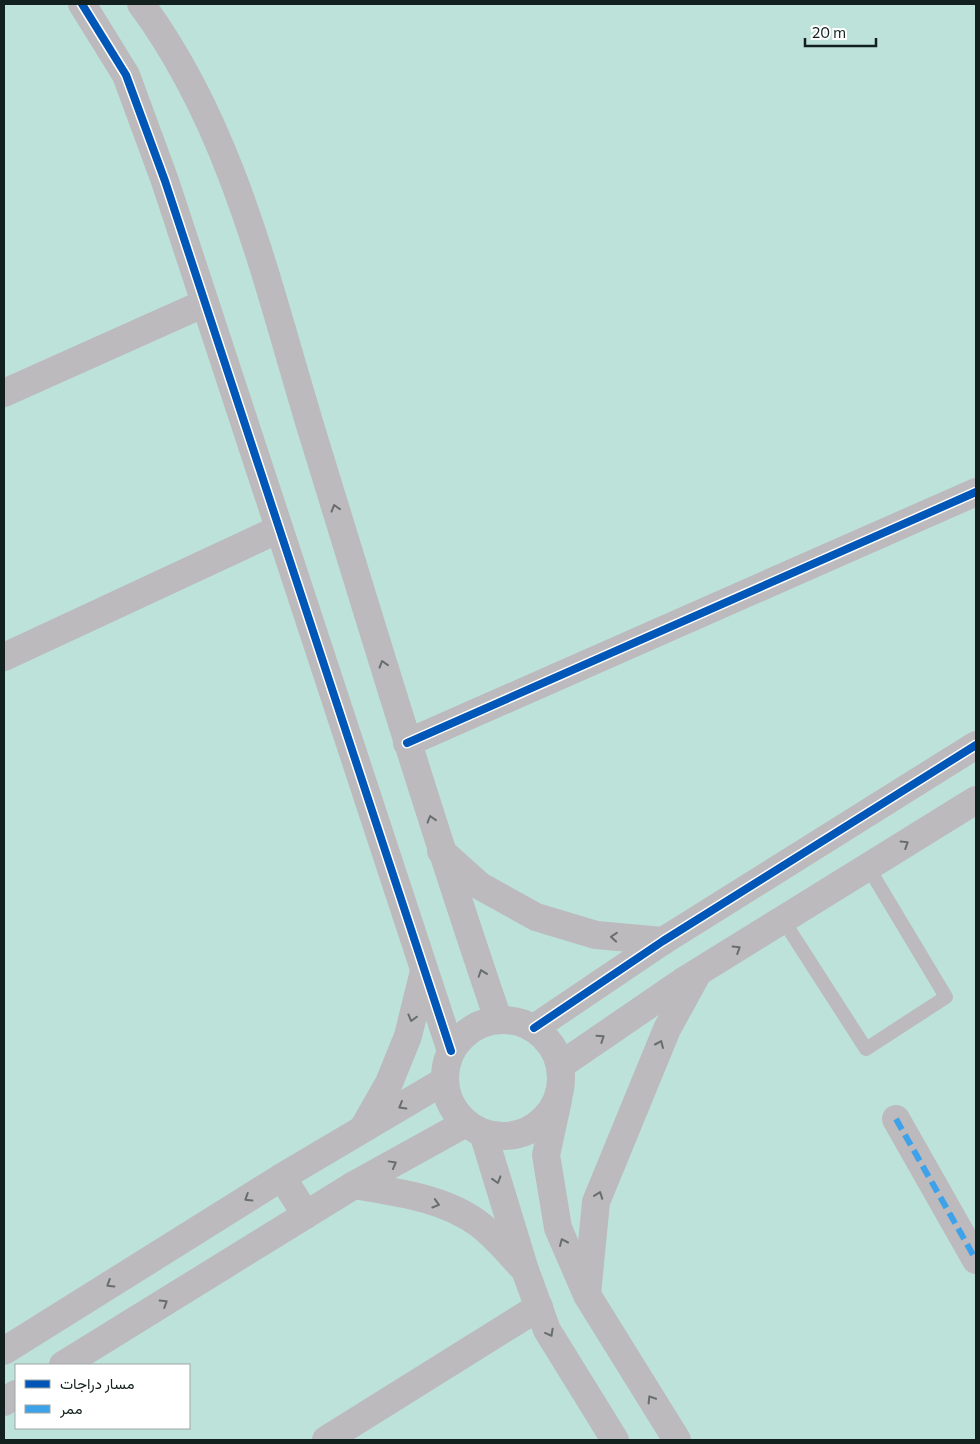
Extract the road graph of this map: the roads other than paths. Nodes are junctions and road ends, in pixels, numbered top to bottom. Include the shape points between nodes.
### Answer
1 (82, 4) edge
2 (143, 5) edge
3 (205, 303) junction
4 (4, 393) edge
5 (976, 492) edge
6 (279, 529) junction
7 (4, 657) edge
8 (407, 743) junction
9 (976, 744) edge
10 (976, 800) edge
11 (440, 851) junction
12 (868, 867) junction
13 (783, 920) junction
14 (663, 941) junction
15 (424, 971) junction
16 (699, 972) junction
17 (498, 1019) junction
18 (534, 1028) junction
19 (451, 1051) junction
20 (561, 1065) junction
21 (444, 1081) junction
22 (558, 1100) junction
23 (896, 1119) dead end
24 (364, 1128) junction
25 (474, 1128) junction
26 (282, 1177) junction
27 (354, 1186) junction
28 (306, 1216) junction
29 (976, 1260) edge
30 (525, 1270) junction
31 (587, 1295) junction
32 (539, 1307) junction
33 (4, 1351) edge
34 (65, 1364) edge
35 (15, 1395) edge
36 (4, 1402) edge
37 (340, 1437) edge
38 (615, 1440) edge
39 (677, 1440) edge

1 - 3 street via 126,75
8 -> 2 street via 238,190 192,84
3 - 4 street
3 - 6 street
5 - 8 street
6 - 7 street
6 - 15 street
11 -> 8 street
9 - 14 street
12 -> 10 street
14 -> 11 street via 596,935 536,916 480,886
17 -> 11 street
12 - 13 street
12 - 13 lane via 946,997 866,1049
16 -> 13 street
14 - 18 street
15 - 19 street
15 -> 24 street via 405,1044 389,1083
20 -> 16 street
31 -> 16 street via 596,1202 667,1029
17 - 18 street
17 - 19 street via 479,1024 462,1035
18 - 20 street via 551,1044
19 - 21 street
20 - 22 street
21 -> 24 street
21 - 25 street via 447,1097 455,1111
22 - 25 street via 549,1115 535,1127 518,1134 500,1137
31 -> 22 street via 558,1228 546,1155
23 - 29 street
24 - 26 street
27 -> 25 street
25 -> 30 street
26 - 28 street
26 -> 33 street
27 - 28 street
27 -> 30 street via 395,1192 454,1209 479,1224
34 -> 28 street
30 - 32 street
39 -> 31 street
32 - 37 street
32 -> 38 street via 547,1330
35 - 36 street

